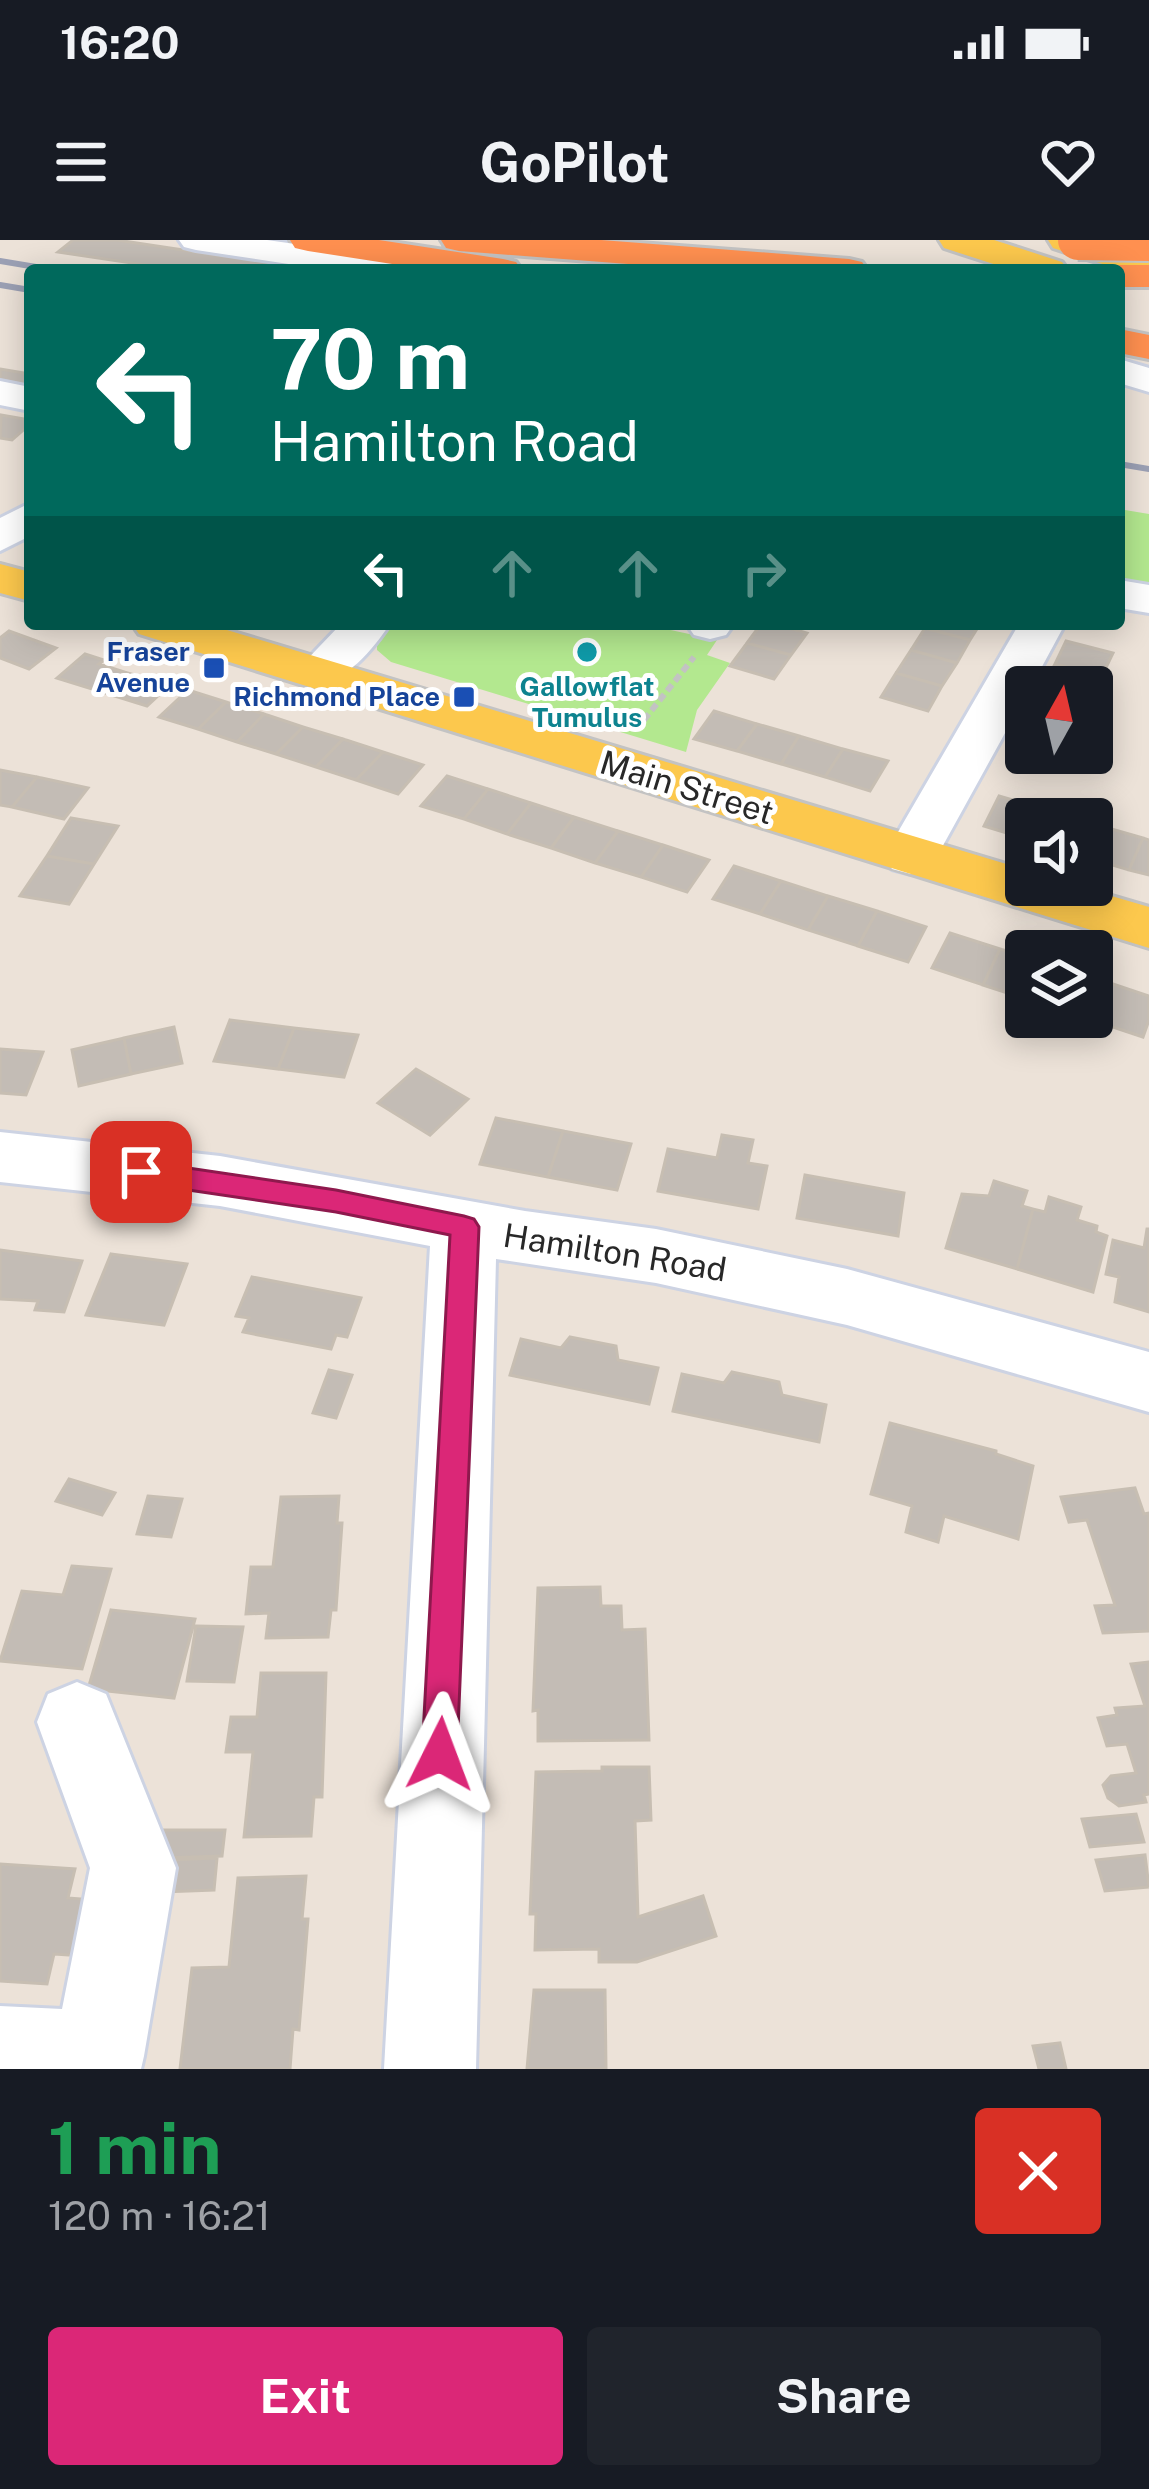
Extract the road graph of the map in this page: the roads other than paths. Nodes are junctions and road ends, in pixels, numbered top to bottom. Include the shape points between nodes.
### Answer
1 (196, 240) edge
2 (308, 240) edge
3 (459, 240) edge
4 (957, 240) edge
5 (1066, 240) edge
6 (1078, 240) edge
7 (1149, 241) edge
8 (359, 264) edge
9 (464, 264) edge
10 (752, 264) edge
11 (1031, 264) edge
12 (1149, 272) edge
13 (176, 630) edge
14 (362, 630) edge
15 (1039, 630) edge
16 (320, 672) junction
17 (911, 856) junction
18 (1149, 928) edge
19 (0, 1156) edge
20 (464, 1227) junction
21 (1149, 1382) edge
22 (77, 1722) dead end
23 (0, 2050) edge
24 (97, 2062) edge
25 (430, 2069) edge

1 - 8 street
2 - 9 highway
3 - 10 highway
4 - 11 main road
5 - 12 main road
6 - 7 highway, bridge
13 - 16 main road, Main Street
14 - 16 street
15 - 17 street
16 - 17 main road, Main Street
17 - 18 main road, Main Street
19 - 20 street, Hamilton Road via 220,1181
20 - 21 street, Hamilton Road via 848,1297
20 - 25 street
22 - 24 street via 134,1868
23 - 24 street

